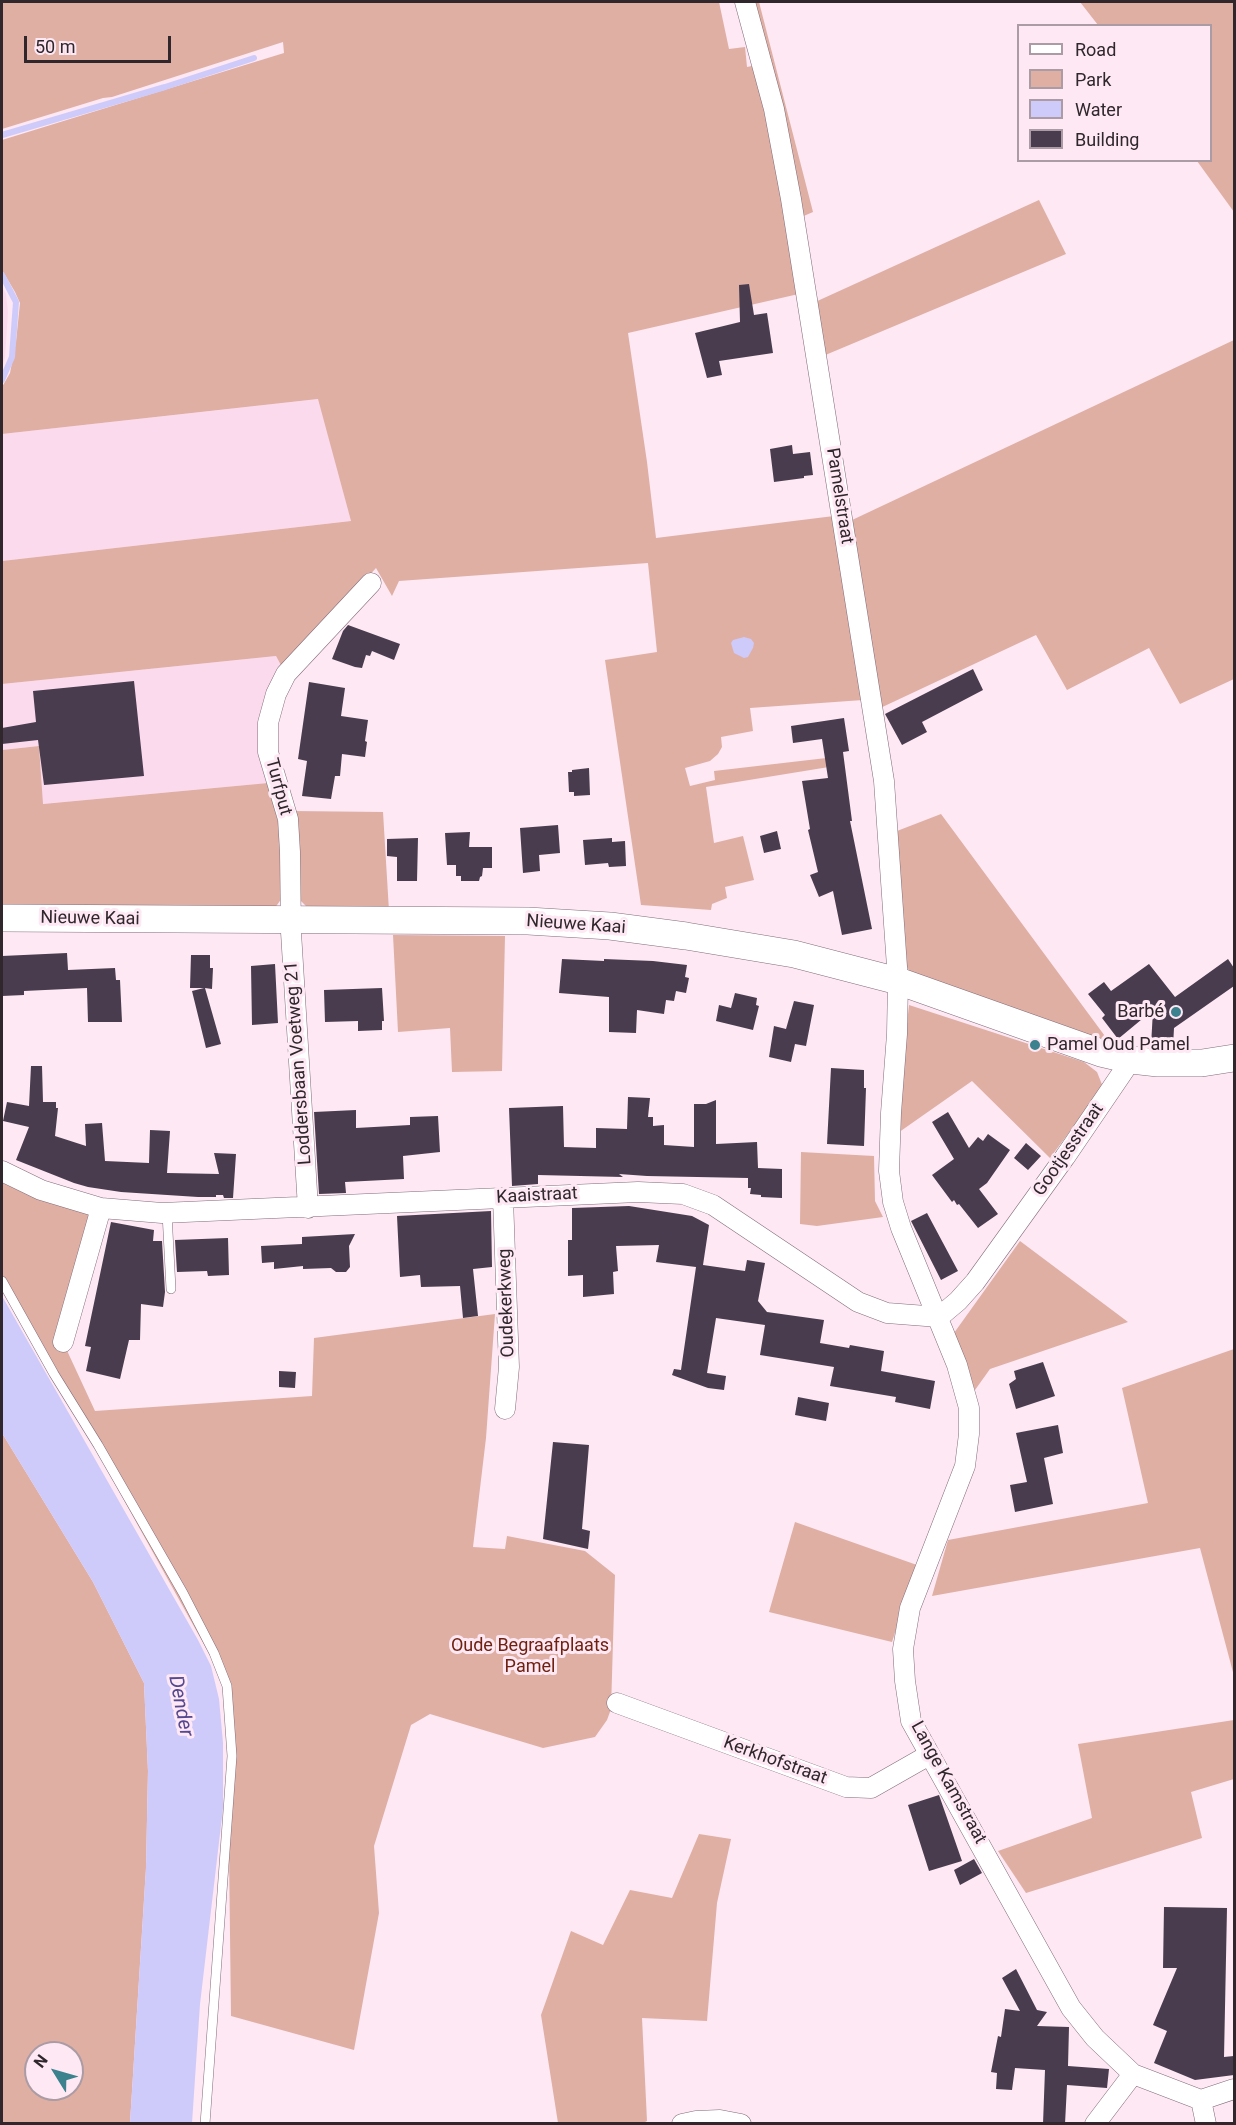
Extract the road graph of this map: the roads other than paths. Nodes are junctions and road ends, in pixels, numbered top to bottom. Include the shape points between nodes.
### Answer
1 (745, 2) edge
2 (371, 583) dead end
3 (2, 918) edge
4 (291, 919) junction
5 (898, 988) junction
6 (1234, 1058) edge
7 (1131, 1060) junction
8 (2, 1171) edge
9 (503, 1198) junction
10 (101, 1208) junction
11 (308, 1208) junction
12 (167, 1212) junction
13 (2, 1281) edge
14 (171, 1289) dead end
15 (939, 1317) junction
16 (63, 1342) dead end
17 (505, 1409) dead end
18 (617, 1703) dead end
19 (929, 1755) junction
20 (1133, 2074) junction
21 (1234, 2089) edge
22 (1201, 2100) junction
23 (205, 2124) edge
24 (682, 2124) edge
25 (741, 2124) edge
26 (1095, 2124) edge
27 (1206, 2124) edge

1 - 5 street, Pamelstraat via 774,109 791,199 884,781
2 - 4 street, Turfput via 286,674 268,723 268,752 288,819
3 - 4 main road, Nieuwe Kaai
4 - 5 main road, Nieuwe Kaai via 528,921 610,926 794,954
4 - 11 street, Loddersbaan Voetweg 21
5 - 7 main road, Nieuwe Kaai
5 - 15 street, Pamelstraat via 889,1171 892,1202
6 - 7 main road via 1202,1063
7 - 15 street, Gootjesstraat via 975,1282
8 - 10 street, Kaaistraat via 41,1190
9 - 11 street, Kaaistraat
9 - 15 street, Kaaistraat via 683,1194 713,1204 858,1302 886,1313
9 - 17 street, Oudekerkweg via 509,1368
10 - 12 street, Kaaistraat
10 - 16 street
11 - 12 street, Kaaistraat
12 - 14 lane
13 - 23 lane via 183,1593 227,1686 232,1756
15 - 19 street, Lange Kamstraat via 969,1408 969,1434 965,1466 910,1608 903,1649 912,1721
18 - 19 street, Kerkhofstraat via 846,1787 871,1788
19 - 20 street, Lange Kamstraat via 1071,2008 1095,2038
20 - 22 street, Lange Kamstraat
20 - 26 street
21 - 22 street
22 - 27 street
24 - 25 street via 720,2120

